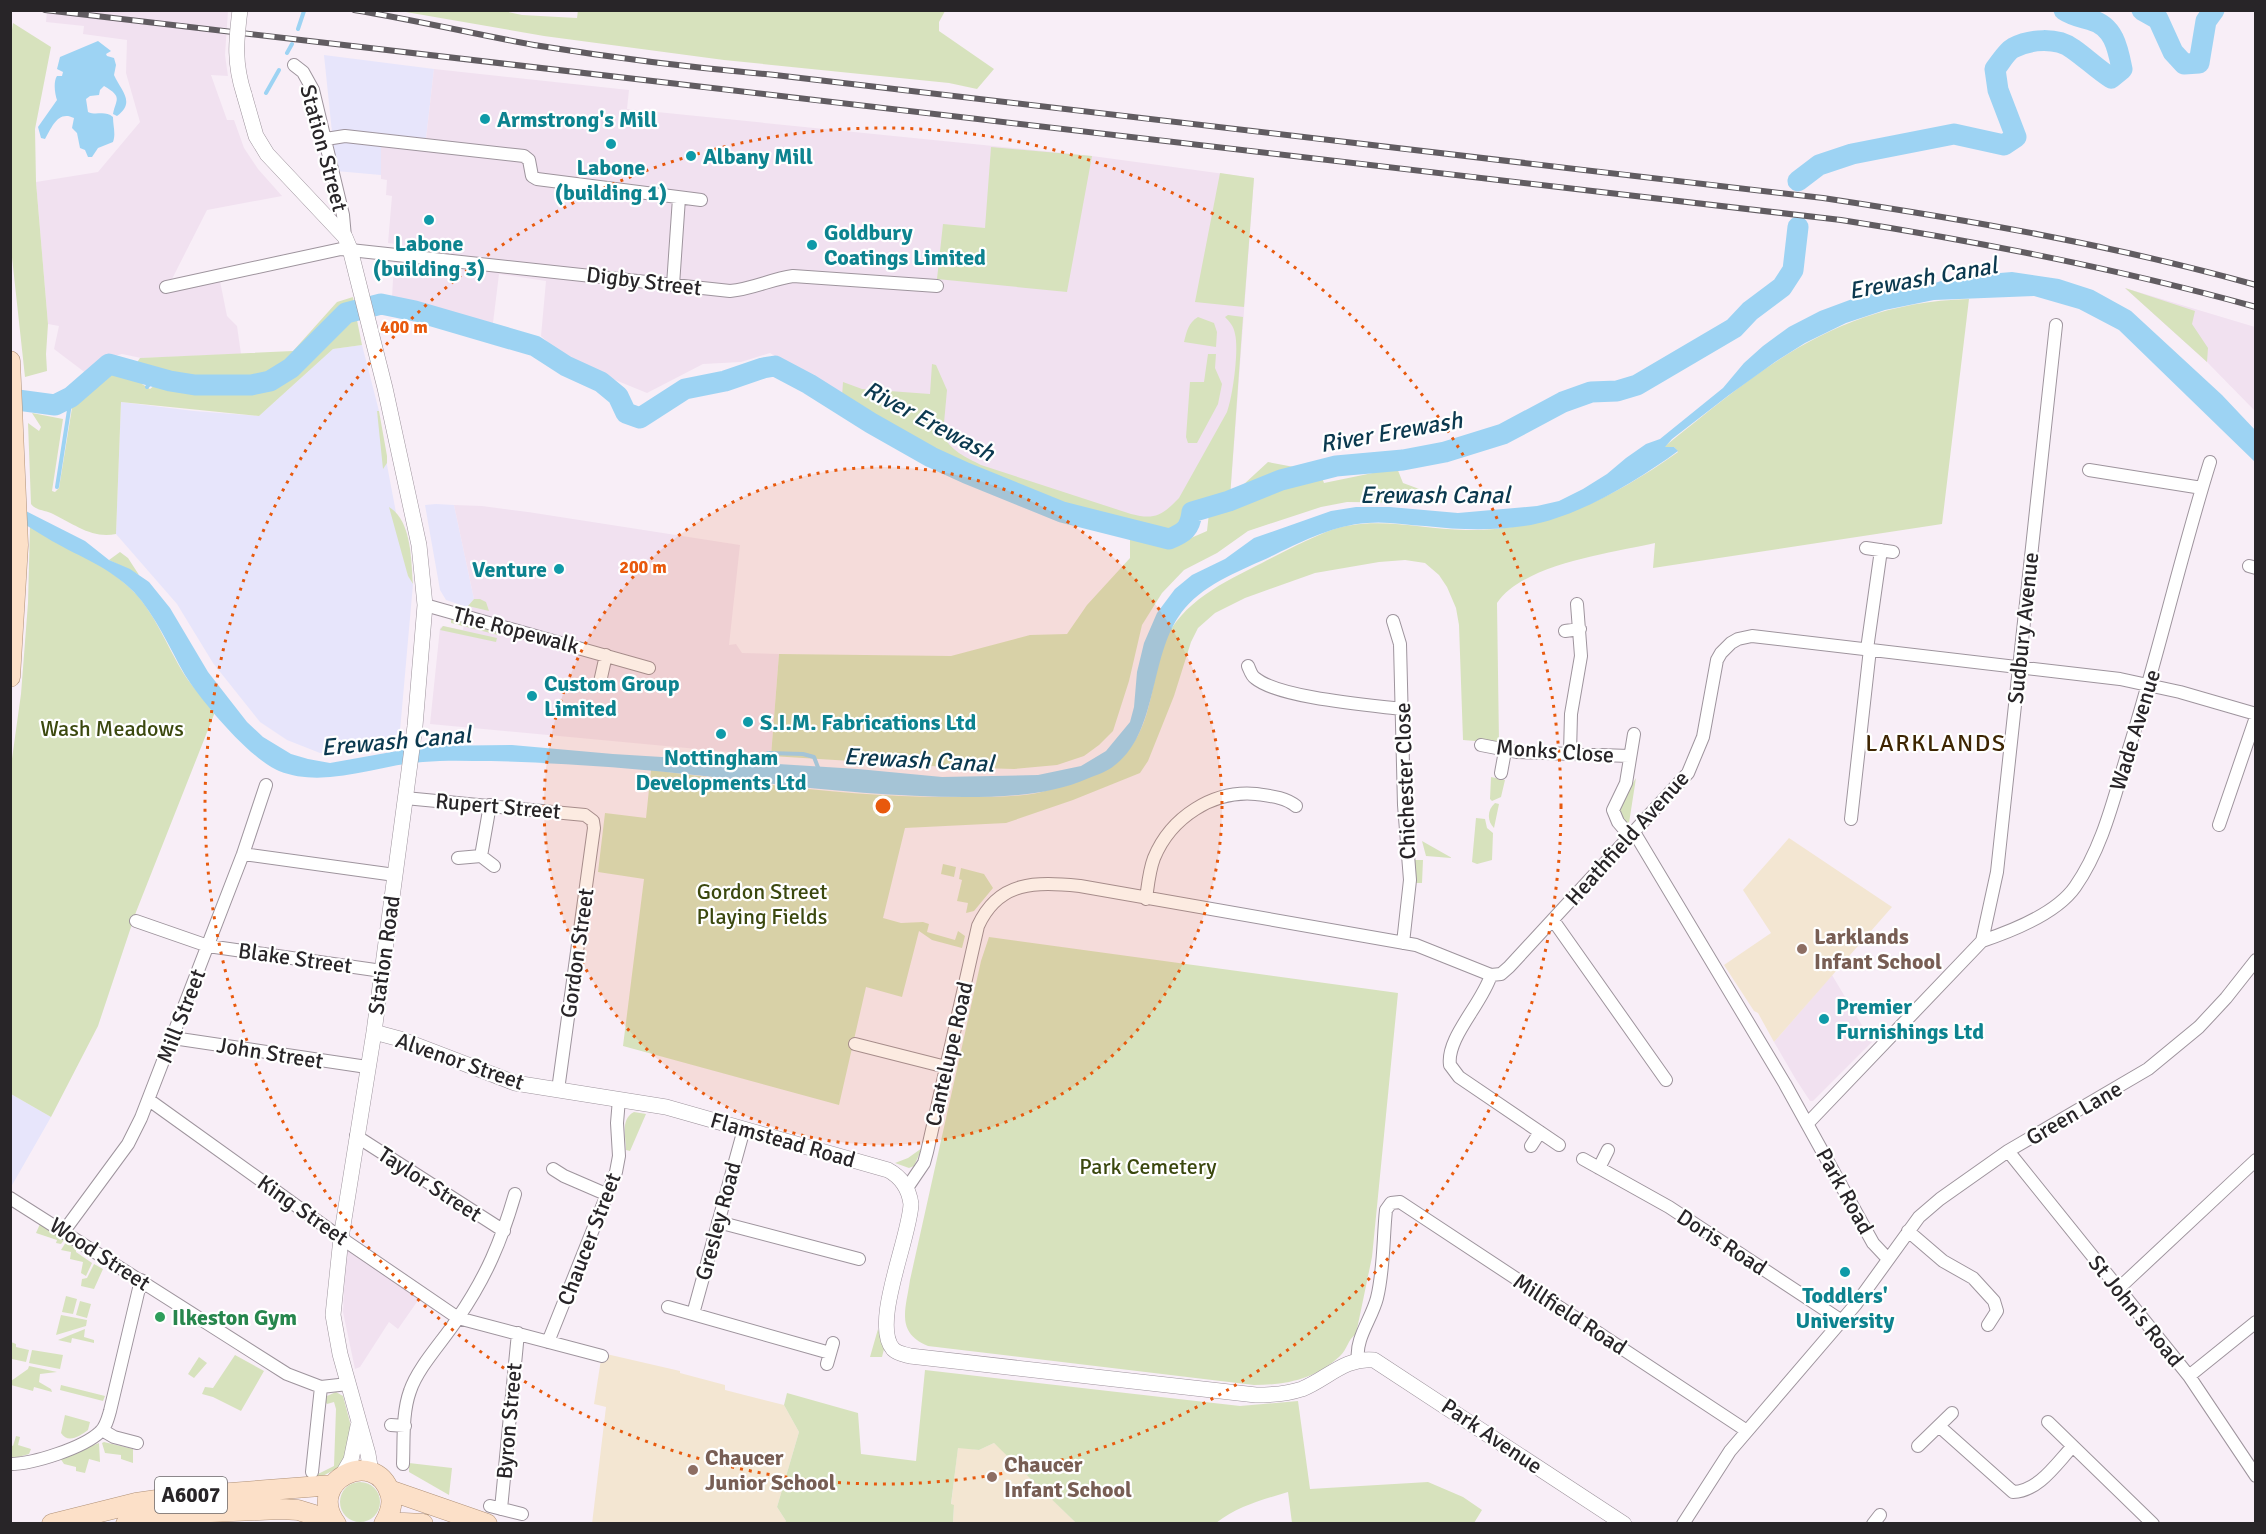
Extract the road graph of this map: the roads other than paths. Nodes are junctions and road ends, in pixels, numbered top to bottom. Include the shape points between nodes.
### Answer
1 (240, 10) edge
2 (294, 65) dead end
3 (326, 139) junction
4 (679, 198) junction
5 (701, 200) dead end
6 (348, 243) junction
7 (673, 285) junction
8 (937, 286) dead end
9 (166, 287) dead end
10 (2056, 325) dead end
11 (2039, 347) dead end
12 (2053, 349) junction
13 (11, 371) edge
14 (2211, 462) dead end
15 (2089, 470) dead end
16 (406, 484) joint
17 (2202, 488) junction
18 (1866, 548) dead end
19 (1577, 604) dead end
20 (425, 605) junction
21 (1393, 621) dead end
22 (1580, 629) junction
23 (1565, 631) dead end
24 (1869, 649) junction
25 (606, 655) junction
26 (1248, 666) dead end
27 (2019, 667) junction
28 (648, 668) dead end
29 (10, 677) edge
30 (600, 682) dead end
31 (2149, 684) junction
32 (1402, 709) junction
33 (2256, 716) edge
34 (1634, 734) dead end
35 (1481, 745) dead end
36 (1505, 751) junction
37 (1570, 753) junction
38 (1629, 756) junction
39 (1501, 773) dead end
40 (266, 784) dead end
41 (405, 798) junction
42 (490, 805) junction
43 (1296, 806) dead end
44 (2210, 806) dead end
45 (2224, 812) junction
46 (591, 817) joint
47 (1851, 819) dead end
48 (2219, 825) dead end
49 (1632, 834) junction
50 (243, 854) junction
51 (481, 856) junction
52 (458, 858) dead end
53 (494, 866) dead end
54 (396, 875) junction
55 (1146, 899) junction
56 (1553, 920) junction
57 (136, 921) dead end
58 (1982, 941) junction
59 (1403, 943) junction
60 (208, 946) junction
61 (2254, 967) edge
62 (382, 971) junction
63 (1491, 975) junction
64 (374, 1032) junction
65 (173, 1038) junction
66 (855, 1044) dead end
67 (367, 1067) junction
68 (946, 1067) junction
69 (1666, 1080) dead end
70 (558, 1090) junction
71 (619, 1099) junction
72 (149, 1100) junction
73 (652, 1104) joint
74 (1808, 1123) junction
75 (744, 1129) junction
76 (1540, 1132) junction
77 (357, 1136) junction
78 (1559, 1145) dead end
79 (1531, 1146) dead end
80 (1608, 1150) dead end
81 (2008, 1152) junction
82 (1583, 1159) dead end
83 (2256, 1160) edge
84 (1599, 1168) junction
85 (553, 1170) dead end
86 (908, 1188) junction
87 (515, 1194) dead end
88 (608, 1195) junction
89 (10, 1198) edge
90 (718, 1222) junction
91 (1908, 1230) junction
92 (64, 1231) junction
93 (504, 1232) junction
94 (341, 1238) junction
95 (1888, 1259) junction
96 (859, 1260) dead end
97 (141, 1280) junction
98 (2118, 1288) junction
99 (668, 1307) dead end
100 (693, 1314) junction
101 (458, 1318) junction
102 (1842, 1321) junction
103 (2256, 1322) edge
104 (1988, 1325) dead end
105 (518, 1333) junction
106 (548, 1342) junction
107 (830, 1353) dead end
108 (602, 1356) dead end
109 (1358, 1359) junction
110 (2189, 1376) junction
111 (348, 1384) junction
112 (321, 1387) junction
113 (1952, 1413) dead end
114 (2048, 1422) dead end
115 (358, 1424) junction
116 (392, 1425) dead end
117 (405, 1426) junction
118 (1940, 1427) junction
119 (102, 1431) junction
120 (1747, 1431) junction
121 (137, 1443) dead end
122 (1918, 1446) dead end
123 (2073, 1446) junction
124 (10, 1464) edge
125 (403, 1464) dead end
126 (312, 1472) dead end
127 (371, 1472) junction
128 (2256, 1476) edge
129 (337, 1481) junction
130 (389, 1490) junction
131 (493, 1513) edge
132 (522, 1514) dead end
133 (2146, 1521) edge
134 (335, 1522) edge
135 (385, 1523) edge
136 (52, 1524) edge
137 (126, 1524) edge
138 (423, 1524) edge
139 (1624, 1524) edge
140 (1683, 1524) edge

1 - 6 street, Station Street, bridge via 235,46 237,67 256,136 267,154
2 - 3 street, Station Street via 313,90
3 - 4 street via 345,136 524,156 537,179
3 - 6 street, Station Street
4 - 5 street
4 - 7 street
6 - 7 street, Digby Street
6 - 9 street, Digby Street via 341,249
6 - 16 street, Station Street
7 - 8 street, Digby Street via 730,291 759,287 783,277 805,276
10 - 12 street, Sudbury Avenue
11 - 12 street
12 - 27 street, Sudbury Avenue
13 - 29 main road via 18,545
14 - 17 street, Wade Avenue
15 - 17 street
16 - 20 street, Station Road via 419,545
17 - 31 street, Wade Avenue
18 - 24 street via 1887,551
19 - 22 street
20 - 25 street, The Ropewalk
20 - 41 street, Station Road
21 - 32 street, Chichester Close via 1400,644
22 - 23 street
22 - 37 street via 1581,656 1571,714
24 - 27 street, Heathfield Avenue
24 - 47 street
24 - 49 street, Heathfield Avenue via 1752,636 1726,646 1714,668 1703,737 1693,764
25 - 28 street, The Ropewalk
25 - 30 street, The Ropewalk
26 - 32 street via 1263,682 1298,694
27 - 31 street, Heathfield Avenue
27 - 58 street, Sudbury Avenue via 1996,872
31 - 33 street, Heathfield Avenue
31 - 58 street, Wade Avenue via 2105,828 2074,889 2022,928
32 - 59 street, Chichester Close via 1410,880
33 - 45 street
34 - 38 street, Monks Close
35 - 36 street, Monks Close
36 - 37 street, Monks Close
36 - 39 street
37 - 38 street, Monks Close
38 - 49 street, Monks Close via 1626,783 1613,810 1618,822
40 - 50 street, Mill Street
41 - 42 street, Rupert Street
41 - 54 street, Station Road
42 - 46 street, Rupert Street
42 - 51 street
43 - 55 street via 1280,798 1240,793 1216,797 1200,806 1181,820 1158,850
44 - 45 street
45 - 48 street
46 - 70 street, Gordon Street via 594,828
49 - 56 street, Heathfield Avenue
49 - 74 street, Park Road
50 - 54 street
50 - 60 street, Mill Street
51 - 52 street
51 - 53 street
54 - 62 street, Station Road
55 - 59 street, Cantelupe Road
55 - 68 street, Cantelupe Road via 1056,885 1024,886 995,900 978,926
56 - 63 street, Heathfield Avenue via 1505,971
56 - 69 street via 1657,1059
57 - 60 street, Blake Street
58 - 74 street
59 - 63 street, Cantelupe Road via 1424,947
60 - 62 street, Blake Street
60 - 65 street, Mill Street
61 - 81 street, Green Lane via 2199,1027 2148,1069
62 - 64 street, Station Road
63 - 76 street via 1452,1046 1450,1065 1459,1077
64 - 67 street, Station Road
64 - 70 street, Alvenor Street via 501,1079
65 - 67 street, John Street
65 - 72 street, Mill Street
66 - 68 street
67 - 77 street, Station Road
68 - 86 street, Cantelupe Road via 924,1163
70 - 71 street, Alvenor Street
71 - 73 street, Alvenor Street
71 - 88 street, Chaucer Street via 618,1164
72 - 92 street, Mill Street via 128,1144
72 - 94 street, King Street
73 - 75 street, Flamstead Road
74 - 95 street, Park Road via 1873,1242
75 - 86 street, Flamstead Road via 888,1170
75 - 90 street, Gresley Road
76 - 78 street
76 - 79 street
77 - 93 street, Taylor Street
77 - 94 street, Station Road
80 - 84 street
81 - 91 street, Green Lane via 1940,1199
81 - 98 street, St John's Road
82 - 84 street, Doris Road
83 - 98 street
84 - 102 street, Doris Road via 1669,1207
85 - 88 street
86 - 109 street via 911,1211 887,1310 887,1335 898,1353 1256,1395 1302,1389
87 - 93 street
88 - 106 street, Chaucer Street
89 - 92 street, Wood Street
90 - 96 street via 841,1249
90 - 100 street, Gresley Road
91 - 95 street, Green Lane
91 - 104 street via 1943,1261 1973,1278 1994,1301 1997,1311
92 - 97 street, Wood Street
93 - 101 street
94 - 101 street, King Street
94 - 111 street, Station Road via 333,1315
95 - 102 street, Park Road
97 - 112 street, Wood Street via 270,1365
97 - 119 street
98 - 110 street, St John's Road
99 - 100 street
100 - 107 street
101 - 105 street
101 - 117 street via 411,1386
102 - 120 street, Park Road
103 - 110 street
105 - 106 street
105 - 131 street, Byron Street
106 - 108 street
109 - 120 street, Millfield Road via 1358,1347 1377,1297 1386,1210 1391,1203 1400,1202
109 - 139 street, Park Avenue via 1380,1362
110 - 128 street, St John's Road
111 - 112 street, Wood Street
111 - 115 street, Station Road
112 - 126 street via 321,1445
113 - 118 street
114 - 123 street
115 - 127 street, Station Road
115 - 129 street, Station Road via 351,1460
116 - 117 street
117 - 125 street
118 - 122 street
118 - 123 street via 2013,1492 2026,1491
119 - 121 street
119 - 124 street via 60,1452
120 - 140 street, Park Road via 1724,1459
123 - 133 street
127 - 129 main road via 350,1472
127 - 130 main road
129 - 134 main road via 328,1503
129 - 136 main road, A6007 via 178,1497
130 - 131 main road
130 - 135 main road via 392,1506
131 - 132 street, Byron Street
134 - 137 main road, A6007 via 316,1514 281,1509 189,1513
135 - 138 main road

